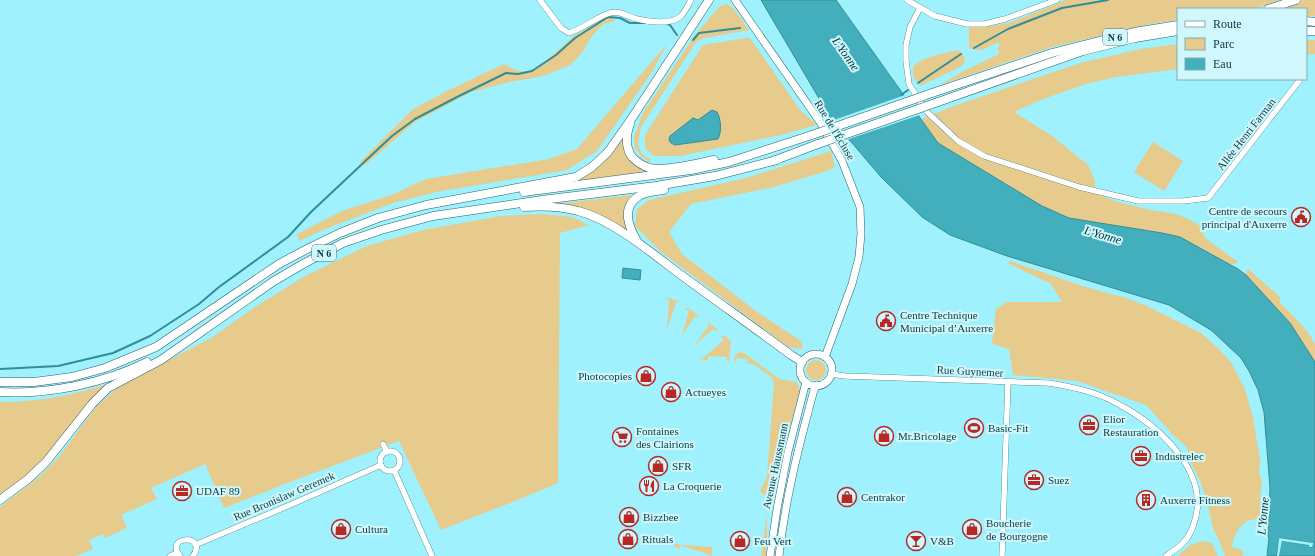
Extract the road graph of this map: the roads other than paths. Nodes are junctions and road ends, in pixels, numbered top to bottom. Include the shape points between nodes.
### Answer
1 (540, 0) edge
2 (691, 0) edge
3 (709, 0) edge
4 (735, 0) edge
5 (907, 0) edge
6 (1056, 0) edge
7 (1296, 0) edge
8 (920, 8) junction
9 (1271, 8) edge
10 (1177, 25) edge
11 (1177, 31) edge
12 (1177, 35) edge
13 (1057, 60) junction
14 (1299, 81) dead end
15 (632, 118) junction
16 (785, 145) junction
17 (777, 160) junction
18 (468, 198) junction
19 (489, 207) junction
20 (638, 243) junction
21 (180, 346) junction
22 (825, 357) junction
23 (802, 362) junction
24 (831, 374) junction
25 (0, 382) edge
26 (806, 382) junction
27 (1008, 382) junction
28 (817, 385) junction
29 (0, 392) edge
30 (383, 444) dead end
31 (387, 452) junction
32 (381, 465) junction
33 (394, 470) junction
34 (0, 500) edge
35 (195, 545) junction
36 (179, 554) edge
37 (170, 556) edge
38 (193, 556) edge
39 (432, 556) edge
40 (770, 556) edge
41 (779, 556) edge
42 (1002, 556) edge
43 (1166, 556) edge

1 - 2 street via 561,28 569,33 610,13 619,12 636,20 674,21 682,15
3 - 15 main road
4 - 22 street, Rue de l'Écluse via 820,122 842,161 860,207 859,257 852,284
5 - 8 street
6 - 8 street via 984,24 967,24 935,16
7 - 9 main road
8 - 14 street, Allée Henri Farman via 910,27 906,45 909,84 926,111 958,141 984,156 1087,189 1138,201 1208,198
10 - 16 main road, N 6, bridge via 1134,32 1052,53
11 - 13 main road, N 6 via 1135,38
12 - 13 main road
13 - 17 main road, N 6, bridge
15 - 16 main road via 626,143 637,163 651,169 664,169
15 - 18 main road via 608,152 576,177
16 - 18 main road, N 6 via 691,170
17 - 19 main road, N 6 via 715,176 656,186
17 - 20 main road via 750,170 640,195 628,211 630,230
18 - 25 main road, N 6 via 426,205 378,218 340,233 279,264 156,347 104,368 72,377
19 - 20 main road via 549,206 579,211 606,223
19 - 21 main road, N 6 via 433,216 343,243 274,281
20 - 23 main road
21 - 29 main road, N 6 via 138,366 98,380 50,390
21 - 34 main road via 161,360 108,388 46,462
22 - 23 street via 810,355
22 - 24 street via 831,364
23 - 26 street via 801,374
24 - 27 street, Rue Guynemer
24 - 28 street via 826,382
26 - 28 street
26 - 40 street, Avenue Haussmann via 788,452
27 - 42 street, Rue Guynemer
27 - 43 street via 1048,383 1080,388 1108,398 1140,417 1176,450 1196,483 1199,496 1194,524 1184,542
28 - 41 street, Avenue Haussmann via 794,466
30 - 31 street
31 - 32 street via 381,459
31 - 33 street via 395,453 399,457 399,466
32 - 33 street via 385,470
32 - 35 street, Rue Bronislaw Geremek
33 - 39 street
35 - 36 street via 189,539 183,540 177,546
35 - 38 street via 196,551
36 - 37 street

